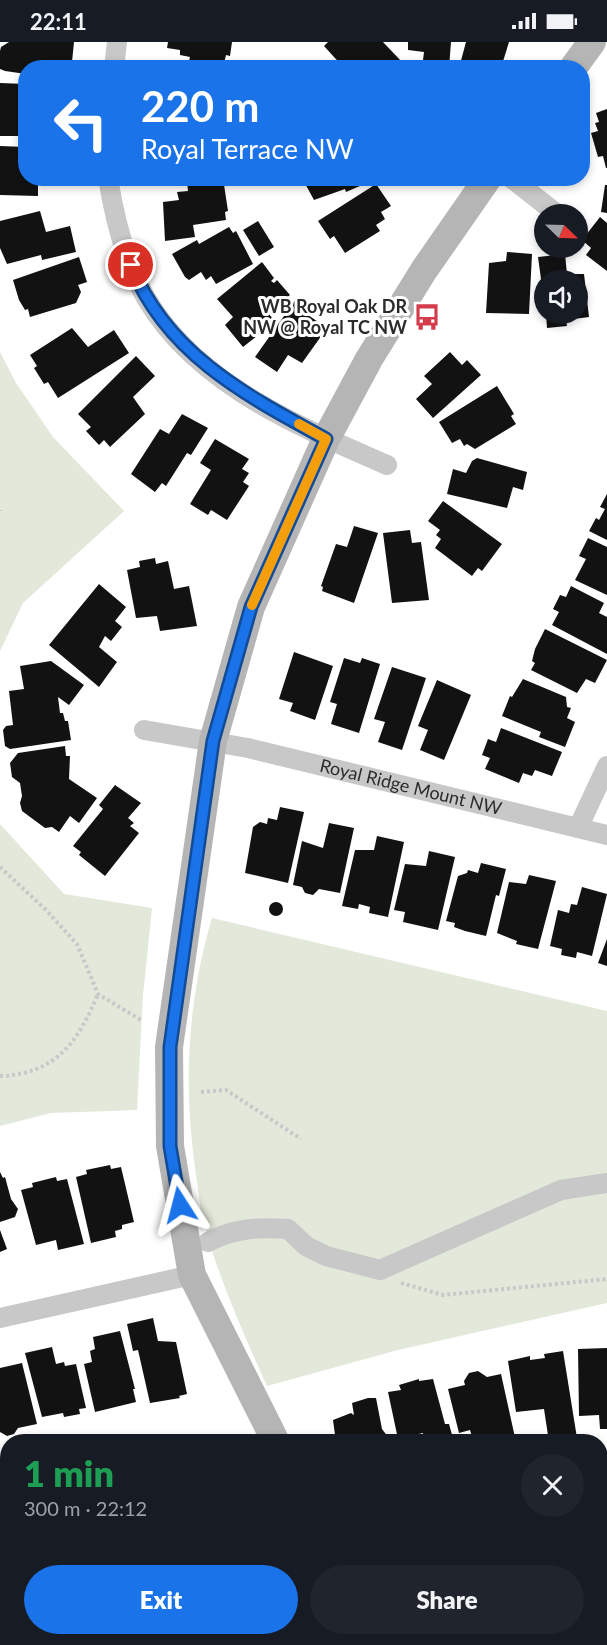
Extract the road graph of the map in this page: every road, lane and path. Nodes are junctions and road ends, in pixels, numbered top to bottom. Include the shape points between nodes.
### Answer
1 (117, 42) edge
2 (592, 42) edge
3 (115, 60) edge
4 (579, 60) edge
5 (110, 186) edge
6 (479, 186) edge
7 (521, 186) edge
8 (544, 204) edge
9 (326, 439) junction
10 (387, 465) dead end
11 (144, 730) dead end
12 (213, 741) junction
13 (607, 766) edge
14 (578, 828) junction
15 (607, 835) edge
16 (0, 867) edge
17 (98, 994) junction
18 (141, 1020) dead end
19 (0, 1076) edge
20 (201, 1092) dead end
21 (301, 1139) dead end
22 (607, 1183) edge
23 (208, 1242) dead end
24 (381, 1270) junction
25 (192, 1275) junction
26 (607, 1279) edge
27 (0, 1318) edge
28 (272, 1434) edge

1 - 3 street
2 - 4 street
5 - 9 street via 120,237 138,284 165,324 207,368
6 - 9 street via 369,359
7 - 8 street
9 - 10 street
9 - 12 street via 251,607
11 - 12 street, Royal Ridge Mount NW
12 - 14 street, Royal Ridge Mount NW
12 - 25 street via 170,1047 170,1146
13 - 14 street
14 - 15 street, Royal Ridge Mount NW
16 - 17 path via 77,944
17 - 18 path
17 - 19 path via 85,1027 54,1062 17,1075
20 - 21 path via 226,1090
22 - 24 street via 561,1190
23 - 24 street via 248,1228 288,1229 306,1246 326,1256
24 - 26 path via 401,1283 442,1295
25 - 27 street
25 - 28 street

